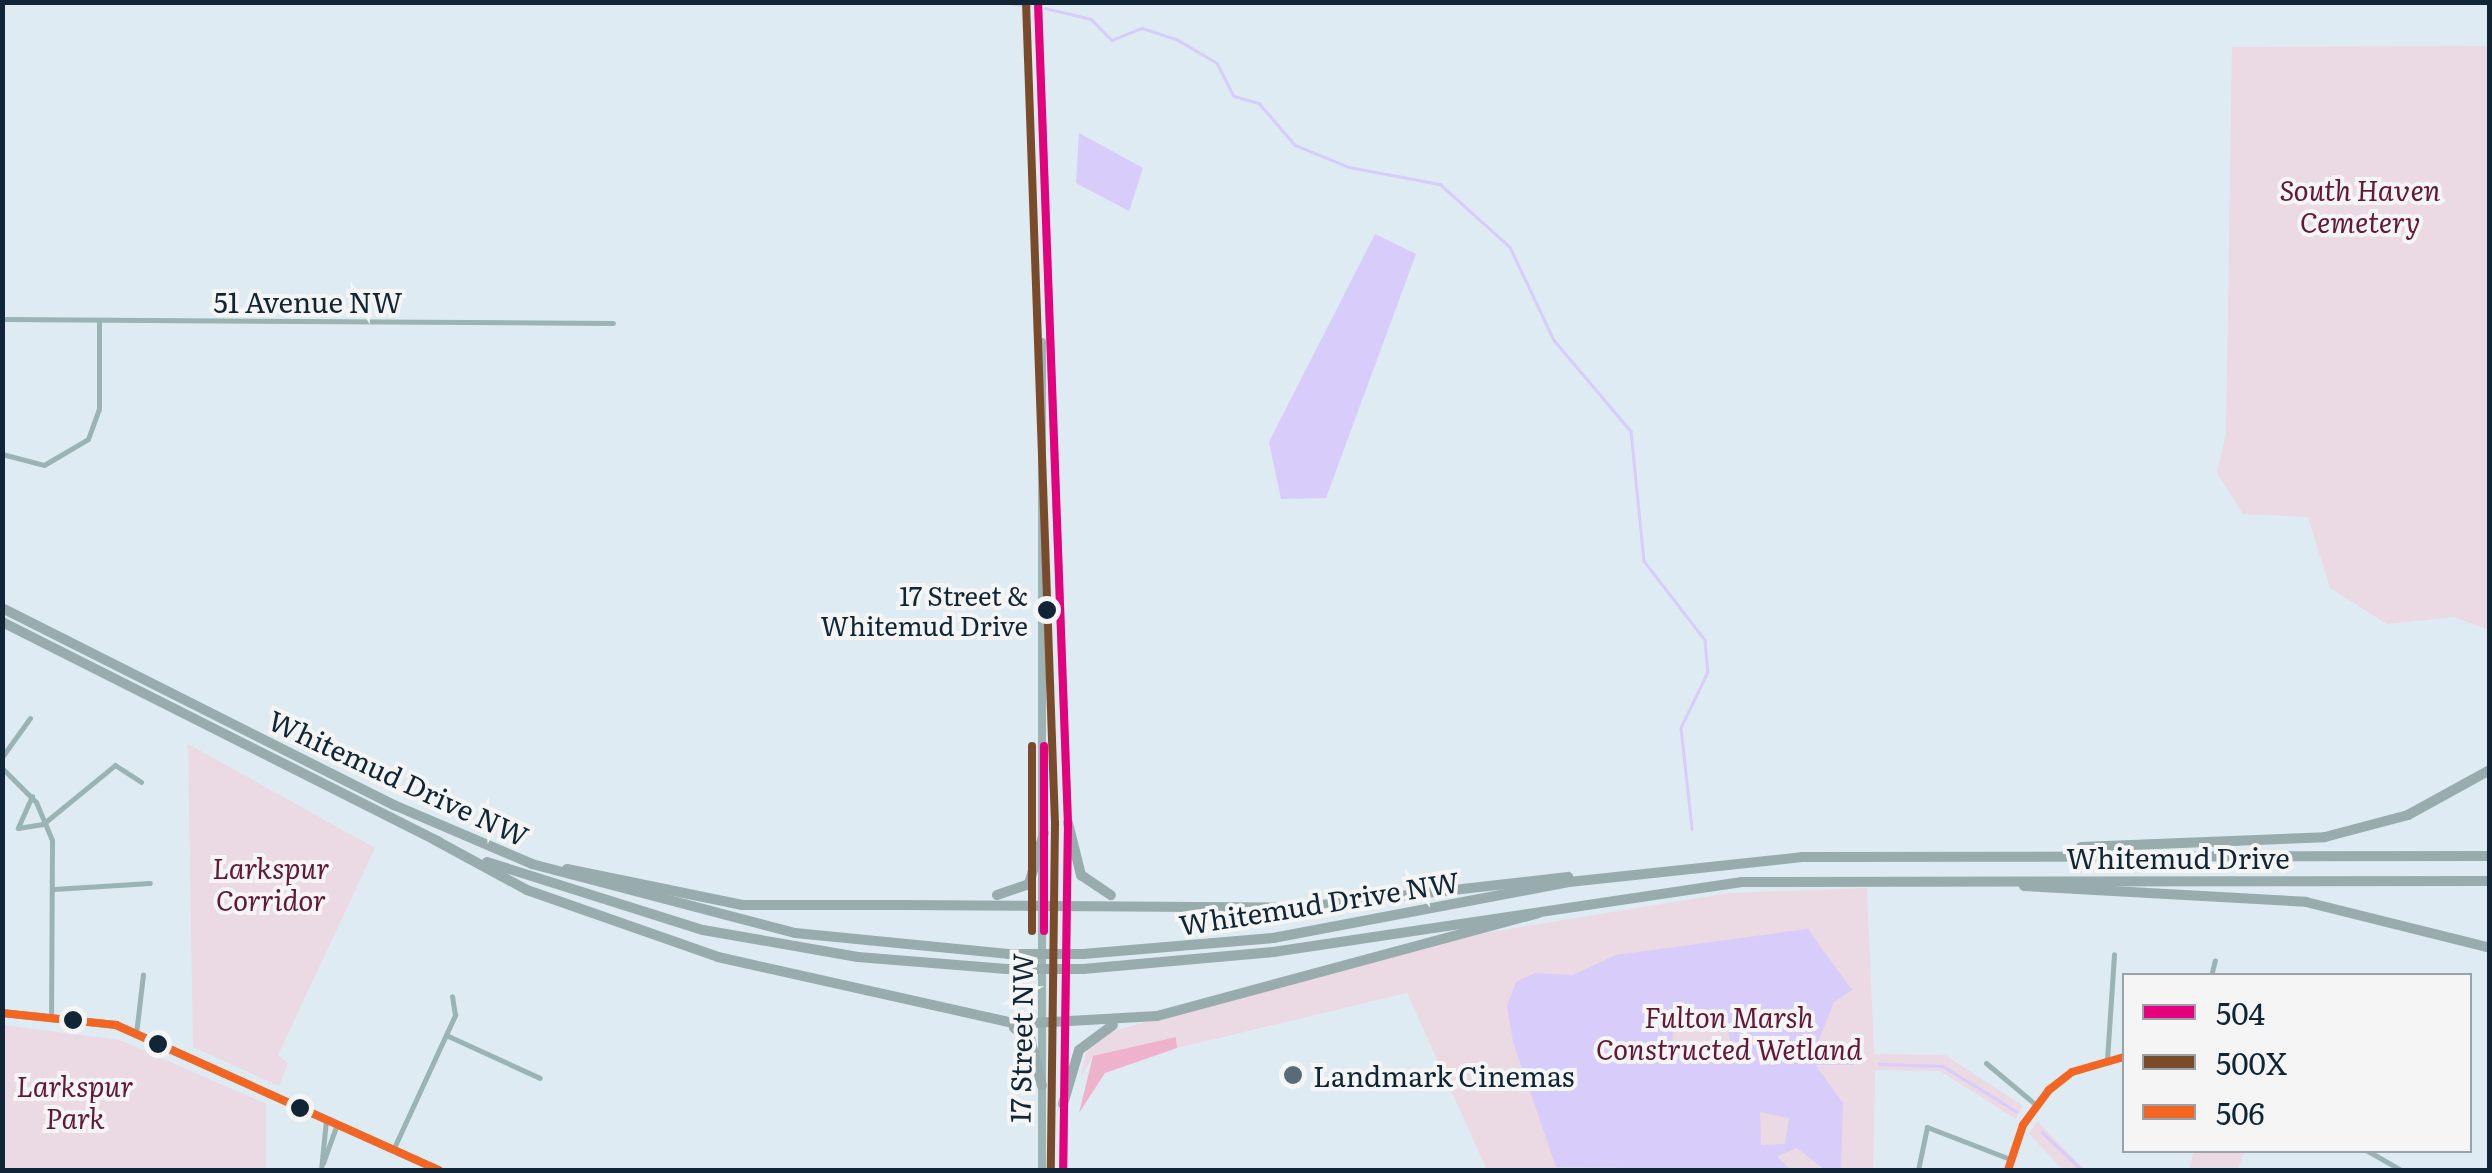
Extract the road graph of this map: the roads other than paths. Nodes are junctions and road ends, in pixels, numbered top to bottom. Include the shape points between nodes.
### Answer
1 (1038, 2) edge
2 (1043, 307) junction
3 (2, 319) edge
4 (99, 320) junction
5 (613, 323) dead end
6 (2, 454) edge
7 (2, 608) edge
8 (2, 622) edge
9 (30, 718) dead end
10 (2, 756) edge
11 (2, 768) edge
12 (2490, 770) edge
13 (141, 782) dead end
14 (32, 796) junction
15 (46, 821) junction
16 (1068, 824) junction
17 (1044, 833) junction
18 (435, 840) junction
19 (1970, 853) junction
20 (1868, 856) joint
21 (2490, 856) edge
22 (532, 864) junction
23 (1634, 872) junction
24 (1867, 878) joint
25 (1894, 879) junction
26 (2490, 881) edge
27 (150, 883) dead end
28 (54, 890) junction
29 (1634, 892) junction
30 (1045, 900) junction
31 (1064, 900) junction
32 (1152, 902) junction
33 (904, 905) junction
34 (2490, 948) edge
35 (2114, 954) dead end
36 (2215, 960) dead end
37 (2211, 973) edge
38 (144, 974) dead end
39 (452, 996) dead end
40 (2, 1013) edge
41 (51, 1014) junction
42 (994, 1022) junction
43 (1118, 1022) junction
44 (1063, 1024) junction
45 (1044, 1025) junction
46 (136, 1034) junction
47 (446, 1035) junction
48 (2122, 1057) edge
49 (2107, 1060) junction
50 (1986, 1063) dead end
51 (540, 1078) dead end
52 (1042, 1086) junction
53 (1063, 1104) junction
54 (2037, 1106) junction
55 (326, 1119) junction
56 (337, 1124) junction
57 (393, 1150) junction
58 (2371, 1153) edge
59 (2010, 1159) junction
60 (322, 1168) edge
61 (439, 1170) edge
62 (1044, 1170) edge
63 (1062, 1170) edge
64 (1918, 1170) edge
65 (2008, 1170) edge
66 (2401, 1170) edge

1 - 2 main road, 17 Street NW
2 - 16 main road, 17 Street NW
2 - 17 main road, 17 Street NW
3 - 4 street, 51 Avenue NW
4 - 5 street, 51 Avenue NW
4 - 6 street via 98,419 74,454 44,465
7 - 22 highway, Whitemud Drive NW via 394,805
8 - 18 highway, Whitemud Drive NW
9 - 10 street
11 - 14 street
12 - 19 highway via 2408,815 2325,837
13 - 15 street via 115,765
14 - 15 street
14 - 15 street via 15,824
15 - 28 street
16 - 31 main road, 17 Street NW
16 - 32 highway via 1089,885
17 - 30 main road, 17 Street NW
17 - 33 highway via 1038,870 1021,890
18 - 29 highway, Whitemud Drive NW, bridge via 703,930 858,957 1007,968 1083,969 1393,932
18 - 42 highway via 527,890 685,947
19 - 20 highway, Whitemud Drive
19 - 21 highway, Whitemud Drive
20 - 23 highway, Whitemud Drive NW
22 - 23 highway, Whitemud Drive NW, bridge via 795,934 1008,954 1222,944
22 - 33 highway via 742,905
23 - 32 highway via 1258,909
24 - 25 highway, Whitemud Drive
24 - 29 highway, Whitemud Drive NW
25 - 26 highway, Whitemud Drive
25 - 34 highway via 2274,899 2387,916
27 - 28 street
28 - 41 street
29 - 43 highway via 1403,945
30 - 31 highway
30 - 33 highway
30 - 45 main road, 17 Street NW
31 - 32 highway
31 - 44 main road, 17 Street NW
35 - 49 street
36 - 37 street
38 - 46 street
39 - 47 street via 458,1005
40 - 41 street
41 - 46 street
42 - 45 highway
42 - 52 highway via 1028,1034
43 - 44 highway
43 - 53 highway via 1082,1046
44 - 45 highway
44 - 53 main road, 17 Street NW
45 - 52 main road, 17 Street NW
46 - 55 street
47 - 51 street
47 - 57 street
48 - 49 street
49 - 54 street via 2072,1072
50 - 54 street
52 - 62 main road, 17 Street NW
53 - 63 main road, 17 Street NW
54 - 59 street
55 - 56 street
55 - 60 street
56 - 57 street
56 - 60 street
57 - 61 street
58 - 66 street
59 - 64 street via 1941,1128 1920,1132
59 - 65 street

